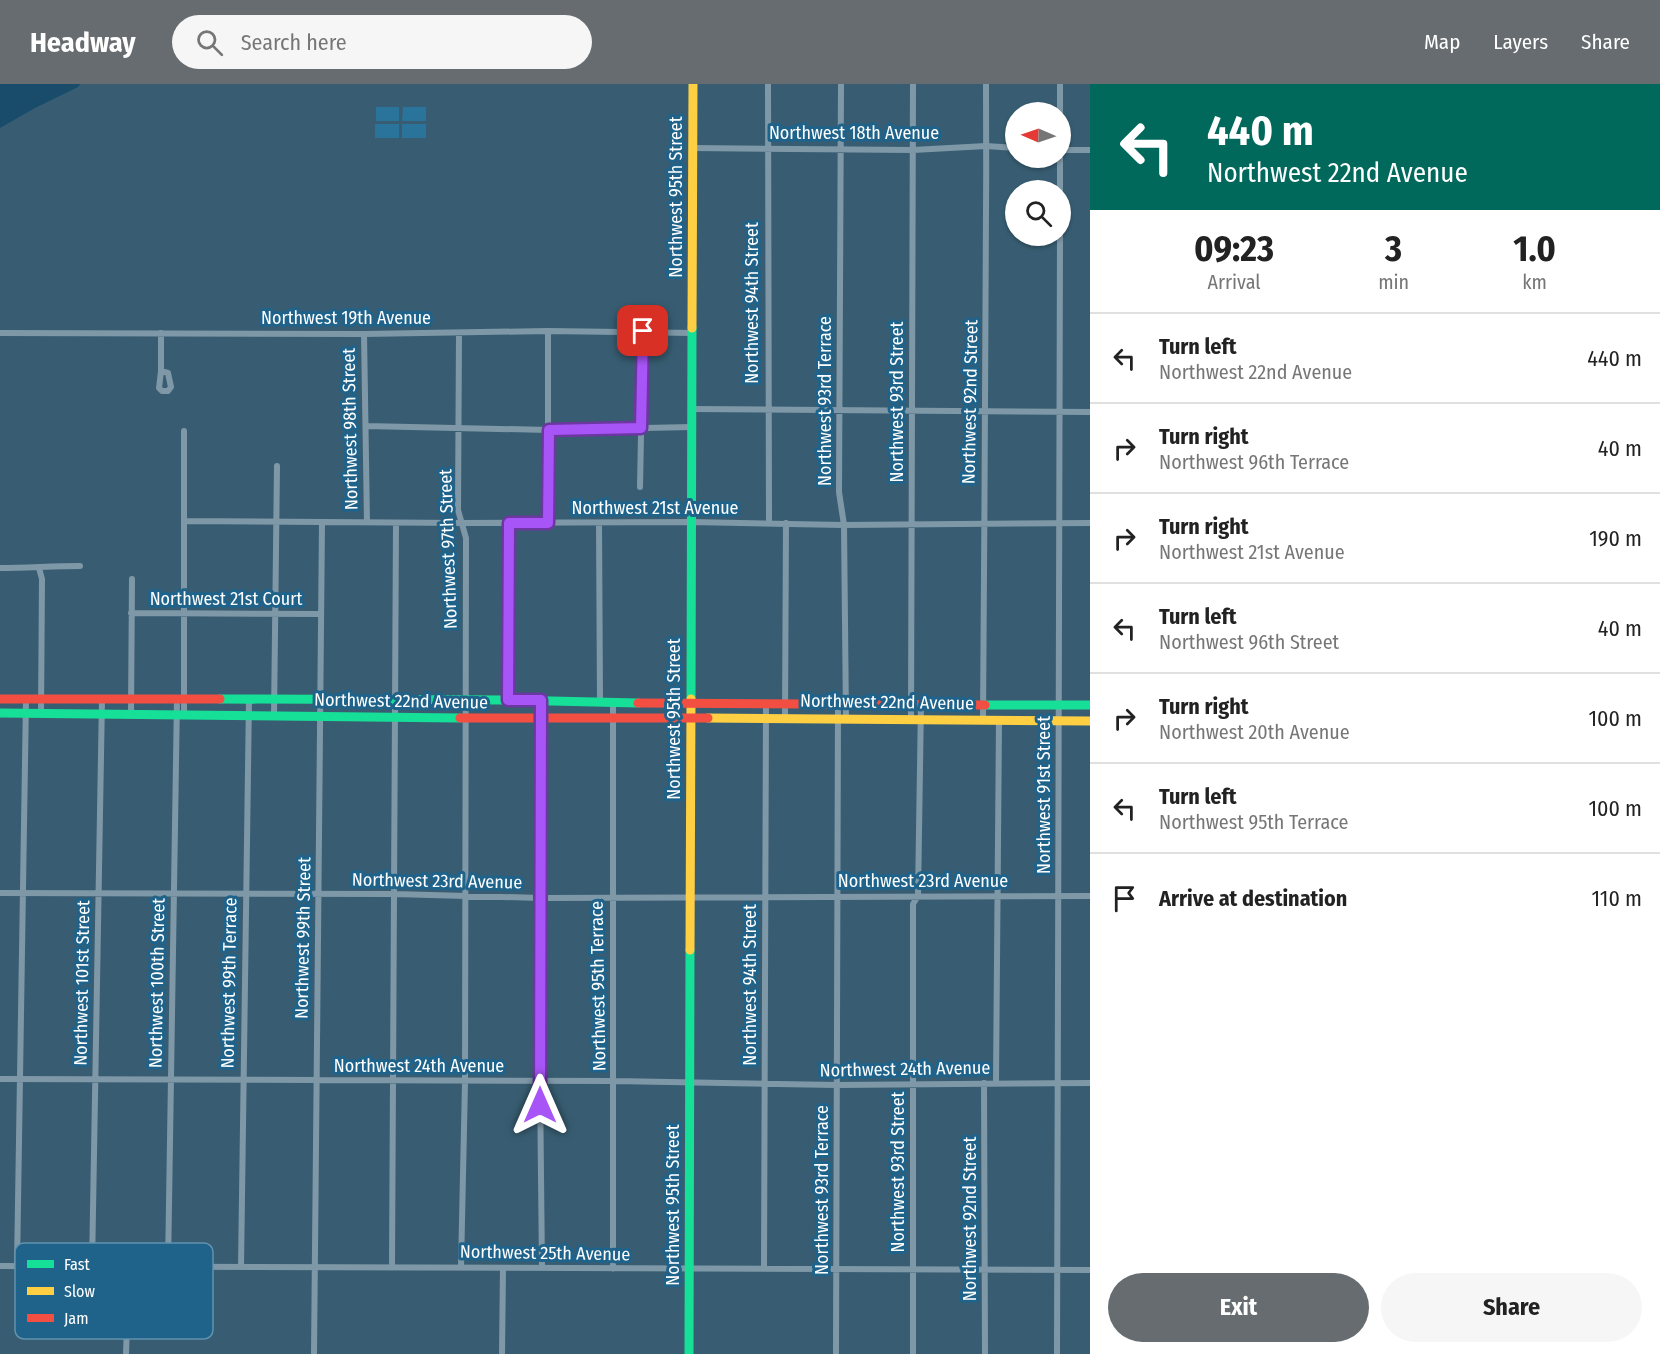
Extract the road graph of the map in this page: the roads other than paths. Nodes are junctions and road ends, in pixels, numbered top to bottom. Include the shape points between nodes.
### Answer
1 (693, 84) edge
2 (768, 84) edge
3 (841, 84) edge
4 (913, 84) edge
5 (986, 84) edge
6 (1060, 84) edge
7 (1060, 102) edge
8 (986, 146) junction
9 (1005, 147) edge
10 (693, 148) junction
11 (768, 148) junction
12 (841, 148) junction
13 (913, 150) junction
14 (1071, 150) edge
15 (1090, 150) edge
16 (1060, 246) edge
17 (548, 331) junction
18 (643, 331) junction
19 (0, 333) edge
20 (161, 333) junction
21 (459, 333) junction
22 (693, 333) junction
23 (364, 334) junction
24 (161, 371) dead end
25 (692, 409) junction
26 (767, 410) junction
27 (840, 410) junction
28 (912, 411) junction
29 (987, 411) junction
30 (1059, 412) junction
31 (1090, 412) edge
32 (366, 426) junction
33 (692, 427) junction
34 (641, 428) junction
35 (459, 429) junction
36 (549, 430) junction
37 (184, 431) dead end
38 (277, 466) dead end
39 (640, 487) dead end
40 (184, 521) junction
41 (277, 522) junction
42 (322, 522) junction
43 (366, 522) junction
44 (692, 522) junction
45 (396, 523) junction
46 (462, 523) junction
47 (509, 523) junction
48 (548, 523) junction
49 (599, 523) junction
50 (769, 523) junction
51 (786, 523) junction
52 (1060, 523) junction
53 (1090, 523) edge
54 (912, 524) junction
55 (983, 524) junction
56 (844, 525) junction
57 (80, 566) dead end
58 (0, 568) edge
59 (39, 568) junction
60 (132, 579) dead end
61 (131, 613) junction
62 (184, 614) junction
63 (276, 614) junction
64 (321, 614) junction
65 (41, 698) junction
66 (0, 699) edge
67 (26, 699) junction
68 (102, 699) junction
69 (131, 699) junction
70 (181, 699) junction
71 (249, 699) junction
72 (274, 699) junction
73 (320, 699) junction
74 (395, 700) junction
75 (466, 700) junction
76 (508, 700) junction
77 (541, 700) junction
78 (600, 702) junction
79 (613, 702) junction
80 (690, 702) junction
81 (766, 703) junction
82 (784, 703) junction
83 (842, 703) junction
84 (916, 703) junction
85 (983, 704) junction
86 (1059, 704) junction
87 (1090, 705) edge
88 (0, 713) edge
89 (26, 713) junction
90 (41, 714) junction
91 (102, 714) junction
92 (131, 714) junction
93 (181, 715) junction
94 (249, 716) junction
95 (274, 716) junction
96 (320, 717) junction
97 (395, 717) junction
98 (466, 717) junction
99 (766, 718) junction
100 (784, 718) junction
101 (541, 719) junction
102 (614, 719) junction
103 (690, 719) junction
104 (842, 719) junction
105 (916, 720) junction
106 (983, 720) junction
107 (999, 720) junction
108 (1059, 721) junction
109 (1090, 721) edge
110 (0, 893) edge
111 (23, 893) junction
112 (98, 893) junction
113 (174, 894) junction
114 (245, 894) junction
115 (395, 894) junction
116 (318, 895) junction
117 (1059, 895) junction
118 (691, 896) junction
119 (765, 896) junction
120 (918, 896) junction
121 (1090, 896) edge
122 (466, 897) junction
123 (542, 897) junction
124 (612, 897) junction
125 (837, 897) junction
126 (998, 897) junction
127 (0, 1079) edge
128 (20, 1079) junction
129 (95, 1080) junction
130 (171, 1080) junction
131 (242, 1080) junction
132 (317, 1081) junction
133 (614, 1081) junction
134 (394, 1082) junction
135 (465, 1082) junction
136 (540, 1082) junction
137 (690, 1082) junction
138 (984, 1083) junction
139 (996, 1083) junction
140 (1058, 1083) junction
141 (1090, 1083) edge
142 (765, 1084) junction
143 (912, 1084) junction
144 (837, 1085) junction
145 (17, 1243) edge
146 (92, 1243) edge
147 (168, 1243) edge
148 (213, 1267) edge
149 (241, 1267) junction
150 (315, 1267) junction
151 (392, 1267) junction
152 (461, 1267) junction
153 (503, 1268) junction
154 (542, 1268) junction
155 (764, 1268) junction
156 (837, 1268) junction
157 (613, 1269) junction
158 (689, 1269) junction
159 (913, 1269) junction
160 (986, 1269) junction
161 (1058, 1270) junction
162 (1090, 1270) edge
163 (127, 1339) edge
164 (126, 1354) edge
165 (314, 1354) edge
166 (502, 1354) edge
167 (689, 1354) edge
168 (836, 1354) edge
169 (913, 1354) edge
170 (985, 1354) edge
171 (1057, 1354) edge

1 - 10 main road, Northwest 95th Street
2 - 11 street, Northwest 94th Street
3 - 12 street, Northwest 93rd Terrace
4 - 13 street, Northwest 93rd Street
5 - 8 street, Northwest 92nd Street
6 - 7 street
8 - 9 street, Northwest 18th Avenue
8 - 13 street, Northwest 18th Avenue
8 - 29 street, Northwest 92nd Street
10 - 11 street, Northwest 18th Avenue
10 - 22 main road, Northwest 95th Street
11 - 12 street, Northwest 18th Avenue
11 - 26 street, Northwest 94th Street
12 - 13 street, Northwest 18th Avenue
12 - 27 street, Northwest 93rd Terrace
13 - 28 street, Northwest 93rd Street
14 - 15 street
16 - 30 street, Northwest 91st Street
17 - 18 street, Northwest 19th Avenue
17 - 21 street, Northwest 19th Avenue
17 - 36 street
18 - 22 street, Northwest 19th Avenue
18 - 34 street
19 - 20 street, Northwest 19th Avenue
20 - 23 street, Northwest 19th Avenue
20 - 24 street
21 - 23 street, Northwest 19th Avenue
21 - 35 street, Northwest 97th Street
22 - 25 main road, Northwest 95th Street
23 - 32 street, Northwest 98th Street
25 - 26 street
25 - 33 main road, Northwest 95th Street
26 - 27 street
26 - 50 street, Northwest 94th Street
27 - 28 street
27 - 56 street, Northwest 93rd Terrace via 839,492
28 - 29 street
28 - 54 street, Northwest 93rd Street
29 - 30 street
29 - 55 street, Northwest 92nd Street
30 - 31 street
30 - 52 street, Northwest 91st Street
32 - 35 street
32 - 43 street, Northwest 98th Street
33 - 34 street
33 - 44 main road, Northwest 95th Street
34 - 36 street
34 - 39 street
35 - 36 street
35 - 46 street, Northwest 97th Street via 458,510
36 - 48 street
37 - 40 street, Northwest 100th Street
38 - 41 street
40 - 41 street, Northwest 21st Avenue
40 - 62 street, Northwest 100th Street
41 - 42 street, Northwest 21st Avenue
41 - 63 street
42 - 43 street, Northwest 21st Avenue
42 - 64 street, Northwest 99th Street
43 - 45 street, Northwest 21st Avenue
44 - 49 street, Northwest 21st Avenue
44 - 50 street, Northwest 21st Avenue
44 - 80 main road, Northwest 95th Street
45 - 46 street, Northwest 21st Avenue
45 - 74 street
46 - 47 street, Northwest 21st Avenue
46 - 75 street, Northwest 97th Street via 466,538
47 - 48 street, Northwest 21st Avenue
47 - 76 street
48 - 49 street, Northwest 21st Avenue
49 - 78 street
50 - 51 street, Northwest 21st Avenue
51 - 56 street, Northwest 21st Avenue
51 - 82 street
52 - 53 street, Northwest 21st Avenue
52 - 55 street, Northwest 21st Avenue
52 - 86 street, Northwest 91st Street
54 - 55 street, Northwest 21st Avenue
54 - 56 street, Northwest 21st Avenue
54 - 84 street, Northwest 93rd Street
55 - 85 street, Northwest 92nd Street
56 - 83 street, Northwest 93rd Terrace
57 - 59 street
58 - 59 street
59 - 65 street
60 - 61 street
61 - 62 street, Northwest 21st Court
61 - 69 street
62 - 63 street, Northwest 21st Court
62 - 70 street, Northwest 100th Street
63 - 64 street, Northwest 21st Court
63 - 72 street
64 - 73 street, Northwest 99th Street
65 - 67 main road, Northwest 22nd Avenue
65 - 68 main road, Northwest 22nd Avenue
65 - 90 street
66 - 67 main road, Northwest 22nd Avenue
67 - 89 street
68 - 69 main road, Northwest 22nd Avenue
68 - 91 street, Northwest 101st Street
69 - 70 main road, Northwest 22nd Avenue
69 - 92 street
70 - 71 main road, Northwest 22nd Avenue
70 - 93 street, Northwest 100th Street
71 - 72 main road, Northwest 22nd Avenue
71 - 94 street, Northwest 99th Terrace
72 - 73 main road, Northwest 22nd Avenue
72 - 95 street
73 - 74 main road, Northwest 22nd Avenue
73 - 96 street, Northwest 99th Street
74 - 75 main road, Northwest 22nd Avenue
74 - 97 street
75 - 76 main road, Northwest 22nd Avenue
75 - 98 street, Northwest 97th Street
76 - 77 main road, Northwest 22nd Avenue
77 - 78 main road, Northwest 22nd Avenue
77 - 101 street
78 - 79 main road, Northwest 22nd Avenue
79 - 80 main road, Northwest 22nd Avenue
79 - 102 street, Northwest 95th Terrace
80 - 81 main road, Northwest 22nd Avenue
80 - 103 main road, Northwest 95th Street
81 - 82 main road, Northwest 22nd Avenue
81 - 99 street, Northwest 94th Street
82 - 83 main road, Northwest 22nd Avenue
82 - 100 street
83 - 84 main road, Northwest 22nd Avenue
83 - 104 street, Northwest 93rd Terrace
84 - 85 main road, Northwest 22nd Avenue
84 - 105 street, Northwest 93rd Street
84 - 105 street, Northwest 93rd Street
85 - 86 main road, Northwest 22nd Avenue
85 - 106 street, Northwest 92nd Street
86 - 87 main road, Northwest 22nd Avenue
86 - 108 street, Northwest 91st Street
88 - 89 main road, Northwest 22nd Avenue
89 - 90 main road, Northwest 22nd Avenue
89 - 111 street
90 - 91 main road, Northwest 22nd Avenue
91 - 92 main road, Northwest 22nd Avenue
91 - 112 street, Northwest 101st Street
92 - 93 main road, Northwest 22nd Avenue
93 - 94 main road, Northwest 22nd Avenue
93 - 113 street, Northwest 100th Street
94 - 95 main road, Northwest 22nd Avenue
94 - 114 street, Northwest 99th Terrace
95 - 96 main road, Northwest 22nd Avenue
96 - 97 main road, Northwest 22nd Avenue
96 - 116 street, Northwest 99th Street
97 - 98 main road, Northwest 22nd Avenue
97 - 115 street
98 - 101 main road, Northwest 22nd Avenue
98 - 122 street, Northwest 97th Street
99 - 100 main road, Northwest 22nd Avenue
99 - 103 main road, Northwest 22nd Avenue
99 - 119 street, Northwest 94th Street
100 - 104 main road, Northwest 22nd Avenue
101 - 102 main road, Northwest 22nd Avenue
101 - 123 street
102 - 103 main road, Northwest 22nd Avenue
102 - 124 street, Northwest 95th Terrace
103 - 118 main road, Northwest 95th Street
104 - 105 main road, Northwest 22nd Avenue
104 - 125 street, Northwest 93rd Terrace
105 - 106 main road, Northwest 22nd Avenue
105 - 120 street, Northwest 93rd Street
106 - 107 main road, Northwest 22nd Avenue
107 - 108 main road, Northwest 22nd Avenue
107 - 126 street
108 - 109 main road, Northwest 22nd Avenue
108 - 117 street, Northwest 91st Street
110 - 111 street, Northwest 23rd Avenue
111 - 112 street, Northwest 23rd Avenue
111 - 128 street
112 - 113 street, Northwest 23rd Avenue
112 - 129 street, Northwest 101st Street
113 - 114 street, Northwest 23rd Avenue
113 - 130 street, Northwest 100th Street
114 - 116 street, Northwest 23rd Avenue
114 - 131 street, Northwest 99th Terrace
115 - 116 street, Northwest 23rd Avenue
115 - 122 street, Northwest 23rd Avenue
115 - 134 street
116 - 132 street, Northwest 99th Street
117 - 121 street, Northwest 23rd Avenue
117 - 126 street, Northwest 23rd Avenue
117 - 140 street, Northwest 91st Street
118 - 119 street, Northwest 23rd Avenue
118 - 124 street, Northwest 23rd Avenue
118 - 137 main road, Northwest 95th Street
119 - 125 street, Northwest 23rd Avenue
119 - 142 street, Northwest 94th Street
120 - 125 street, Northwest 23rd Avenue
120 - 126 street, Northwest 23rd Avenue
120 - 143 street, Northwest 93rd Street via 913,904
122 - 123 street, Northwest 23rd Avenue
122 - 135 street, Northwest 97th Street
123 - 124 street, Northwest 23rd Avenue
123 - 136 street
124 - 133 street, Northwest 95th Terrace
125 - 144 street, Northwest 93rd Terrace
126 - 139 street
127 - 128 street, Northwest 24th Avenue
128 - 129 street, Northwest 24th Avenue
128 - 145 street
129 - 130 street, Northwest 24th Avenue
129 - 146 street, Northwest 101st Street
130 - 131 street, Northwest 24th Avenue
130 - 147 street, Northwest 100th Street
131 - 132 street, Northwest 24th Avenue
131 - 149 street, Northwest 99th Terrace
132 - 134 street, Northwest 24th Avenue
132 - 150 street, Northwest 99th Street
133 - 136 street, Northwest 24th Avenue
133 - 137 street, Northwest 24th Avenue
133 - 157 street, Northwest 95th Terrace
134 - 135 street, Northwest 24th Avenue
134 - 151 street
135 - 136 street, Northwest 24th Avenue
135 - 152 street, Northwest 97th Street
136 - 154 street
137 - 142 street, Northwest 24th Avenue
137 - 158 main road, Northwest 95th Street
138 - 139 street, Northwest 24th Avenue
138 - 143 street, Northwest 24th Avenue
138 - 160 street, Northwest 92nd Street
139 - 140 street, Northwest 24th Avenue
140 - 141 street, Northwest 24th Avenue
140 - 161 street, Northwest 91st Street
142 - 144 street, Northwest 24th Avenue
142 - 155 street, Northwest 94th Street
143 - 144 street, Northwest 24th Avenue
143 - 159 street, Northwest 93rd Street
144 - 156 street, Northwest 93rd Terrace
148 - 149 street, Northwest 25th Avenue
149 - 150 street, Northwest 25th Avenue
150 - 151 street, Northwest 25th Avenue
150 - 165 street, Northwest 99th Street
151 - 152 street, Northwest 25th Avenue
152 - 153 street, Northwest 25th Avenue
153 - 154 street, Northwest 25th Avenue
153 - 166 street
154 - 157 street, Northwest 25th Avenue
155 - 156 street, Northwest 25th Avenue
155 - 158 street, Northwest 25th Avenue
156 - 159 street, Northwest 25th Avenue
156 - 168 street, Northwest 93rd Terrace
157 - 158 street, Northwest 25th Avenue
158 - 167 main road, Northwest 95th Street
159 - 160 street, Northwest 25th Avenue
159 - 169 street, Northwest 93rd Street
160 - 161 street, Northwest 25th Avenue
160 - 170 street, Northwest 92nd Street
161 - 162 street, Northwest 25th Avenue
161 - 171 street, Northwest 91st Street
163 - 164 street

